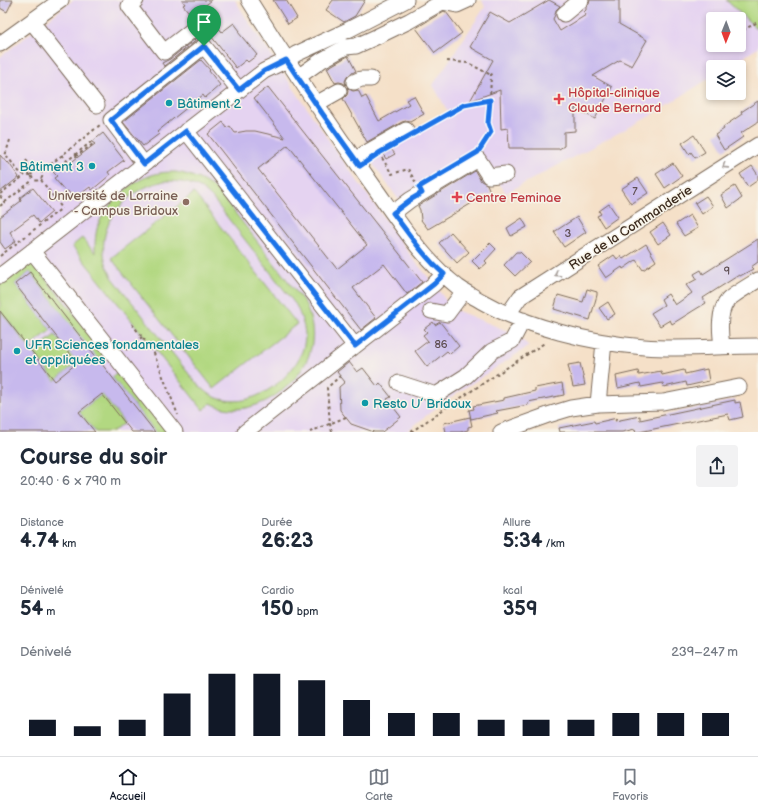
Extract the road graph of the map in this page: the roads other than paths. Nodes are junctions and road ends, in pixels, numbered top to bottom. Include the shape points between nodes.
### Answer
1 (136, 0) edge
2 (249, 0) edge
3 (406, 0) edge
4 (468, 0) edge
5 (581, 0) edge
6 (52, 2) edge
7 (564, 14) dead end
8 (209, 17) dead end
9 (32, 22) junction
10 (0, 44) edge
11 (286, 60) junction
12 (298, 77) junction
13 (371, 79) dead end
14 (354, 82) dead end
15 (239, 90) junction
16 (339, 91) dead end
17 (316, 104) junction
18 (97, 105) dead end
19 (413, 130) road end
20 (186, 131) junction
21 (758, 145) edge
22 (355, 160) junction
23 (144, 164) junction
24 (506, 174) dead end
25 (393, 213) junction
26 (32, 251) junction
27 (444, 274) junction
28 (0, 276) edge
29 (758, 280) edge
30 (464, 291) junction
31 (431, 311) dead end
32 (517, 318) junction
33 (604, 342) junction
34 (355, 346) junction
35 (722, 346) junction
36 (758, 346) edge
37 (399, 383) dead end
38 (739, 387) dead end
39 (598, 404) junction
40 (177, 425) edge
41 (245, 432) edge
42 (501, 432) edge

1 - 8 street via 129,6 164,52
2 - 11 street
3 - 11 street
4 - 12 street via 456,5 442,2 356,46 346,47
5 - 7 street
6 - 9 street
9 - 10 street
9 - 18 street
11 - 12 street
11 - 15 street via 264,71
12 - 17 street
13 - 14 street
15 - 20 street
15 - 23 street via 204,46 111,120
16 - 17 street
17 - 22 street
19 - 22 street
20 - 23 street
20 - 34 street
21 -> 32 street, Rue de la Commanderie via 520,297 513,307
22 - 25 street
23 - 26 street
24 - 25 street via 489,176 478,159
25 - 27 street via 416,244
26 - 28 street
26 - 40 street
27 - 30 street
27 - 34 street
29 - 35 street via 729,299 724,306 721,313
30 - 31 street via 447,314
30 - 32 street
32 - 33 street
32 - 37 street, Rue de la Commanderie via 512,341 492,351 466,376 436,395
33 - 35 street via 645,347
33 - 39 street
34 - 41 street
35 - 36 street
38 - 39 street via 663,402
39 - 42 street via 571,408

